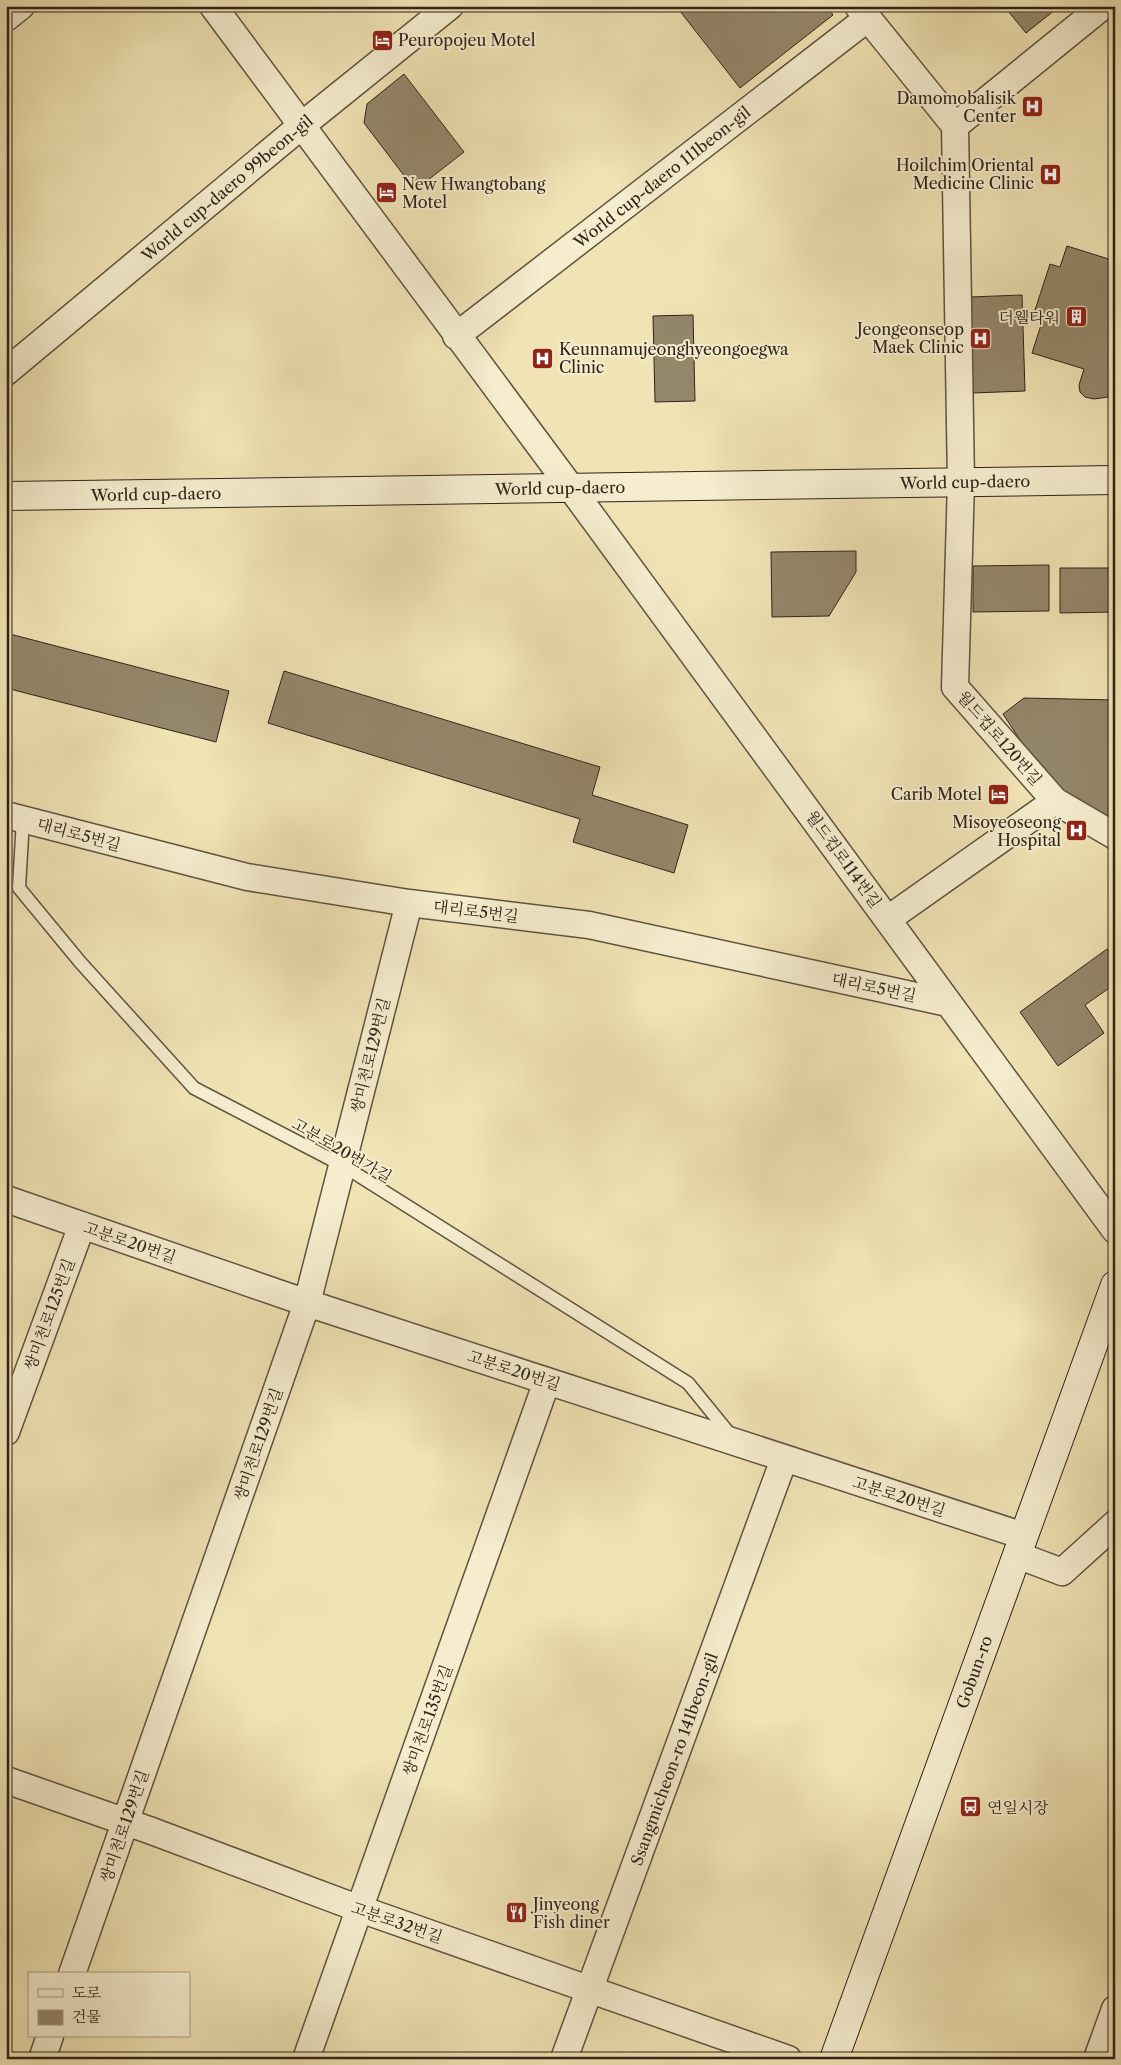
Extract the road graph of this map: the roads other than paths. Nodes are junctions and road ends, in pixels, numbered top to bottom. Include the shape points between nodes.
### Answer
1 (21, 6) edge
2 (212, 6) edge
3 (450, 6) edge
4 (1104, 6) edge
5 (863, 12) edge
6 (6, 18) edge
7 (301, 126) junction
8 (955, 126) junction
9 (456, 336) junction
10 (6, 372) edge
11 (1115, 480) edge
12 (961, 482) junction
13 (571, 488) junction
14 (6, 496) edge
15 (1055, 801) junction
16 (15, 817) edge
17 (1115, 836) edge
18 (409, 903) junction
19 (888, 919) junction
20 (948, 1003) junction
21 (342, 1165) junction
22 (6, 1199) edge
23 (82, 1225) junction
24 (1115, 1230) edge
25 (1115, 1285) edge
26 (307, 1303) junction
27 (547, 1381) junction
28 (6, 1432) edge
29 (738, 1443) junction
30 (784, 1458) junction
31 (1115, 1524) edge
32 (1020, 1546) junction
33 (6, 1780) edge
34 (125, 1822) junction
35 (360, 1909) junction
36 (73, 1972) edge
37 (589, 1989) junction
38 (1115, 2009) edge
39 (49, 2038) edge
40 (42, 2059) edge
41 (306, 2059) edge
42 (564, 2059) edge
43 (788, 2059) edge
44 (834, 2059) edge
45 (1097, 2059) edge

1 - 6 street
2 - 7 street
3 - 7 street, World cup-daero 99beon-gil
4 - 8 street
5 - 8 street
5 - 9 street, World cup-daero 111beon-gil
7 - 9 street
7 - 10 street, World cup-daero 99beon-gil
8 - 12 street, 월드컵로120번길
9 - 13 street
11 - 12 main road, World cup-daero
12 - 13 main road, World cup-daero
12 - 15 street, 월드컵로120번길 via 955,688
13 - 14 main road, World cup-daero
13 - 19 street, 월드컵로114번길
15 - 17 street, 월드컵로120번길
15 - 19 street
16 - 18 street, 대리로5번길 via 247,878
16 - 21 lane, 고분로20번가길 via 19,888 80,962 194,1088
18 - 20 street, 대리로5번길 via 589,925
18 - 21 street, 쌍미천로129번길
19 - 20 street, 월드컵로114번길
20 - 24 street, 월드컵로114번길
21 - 26 street, 쌍미천로129번길
21 - 29 lane, 고분로20번가길 via 688,1383
22 - 23 street, 고분로20번길
23 - 26 street, 고분로20번길
23 - 28 street, 쌍미천로125번길
25 - 32 main road, Gobun-ro
26 - 27 street, 고분로20번길
26 - 34 street, 쌍미천로129번길
27 - 29 street, 고분로20번길
27 - 35 street, 쌍미천로135번길
29 - 30 street, 고분로20번길
30 - 32 street, 고분로20번길
30 - 37 street, Ssangmicheon-ro 141beon-gil
31 - 32 street, 고분로20번길 via 1062,1572
32 - 44 main road, Gobun-ro
33 - 34 street, 고분로32번길
34 - 35 street, 고분로32번길
34 - 36 street, 쌍미천로129번길
35 - 37 street, 고분로32번길
35 - 41 street, 쌍미천로135번길
37 - 42 street, Ssangmicheon-ro 141beon-gil
37 - 43 street, 고분로32번길
38 - 45 street
39 - 40 street

